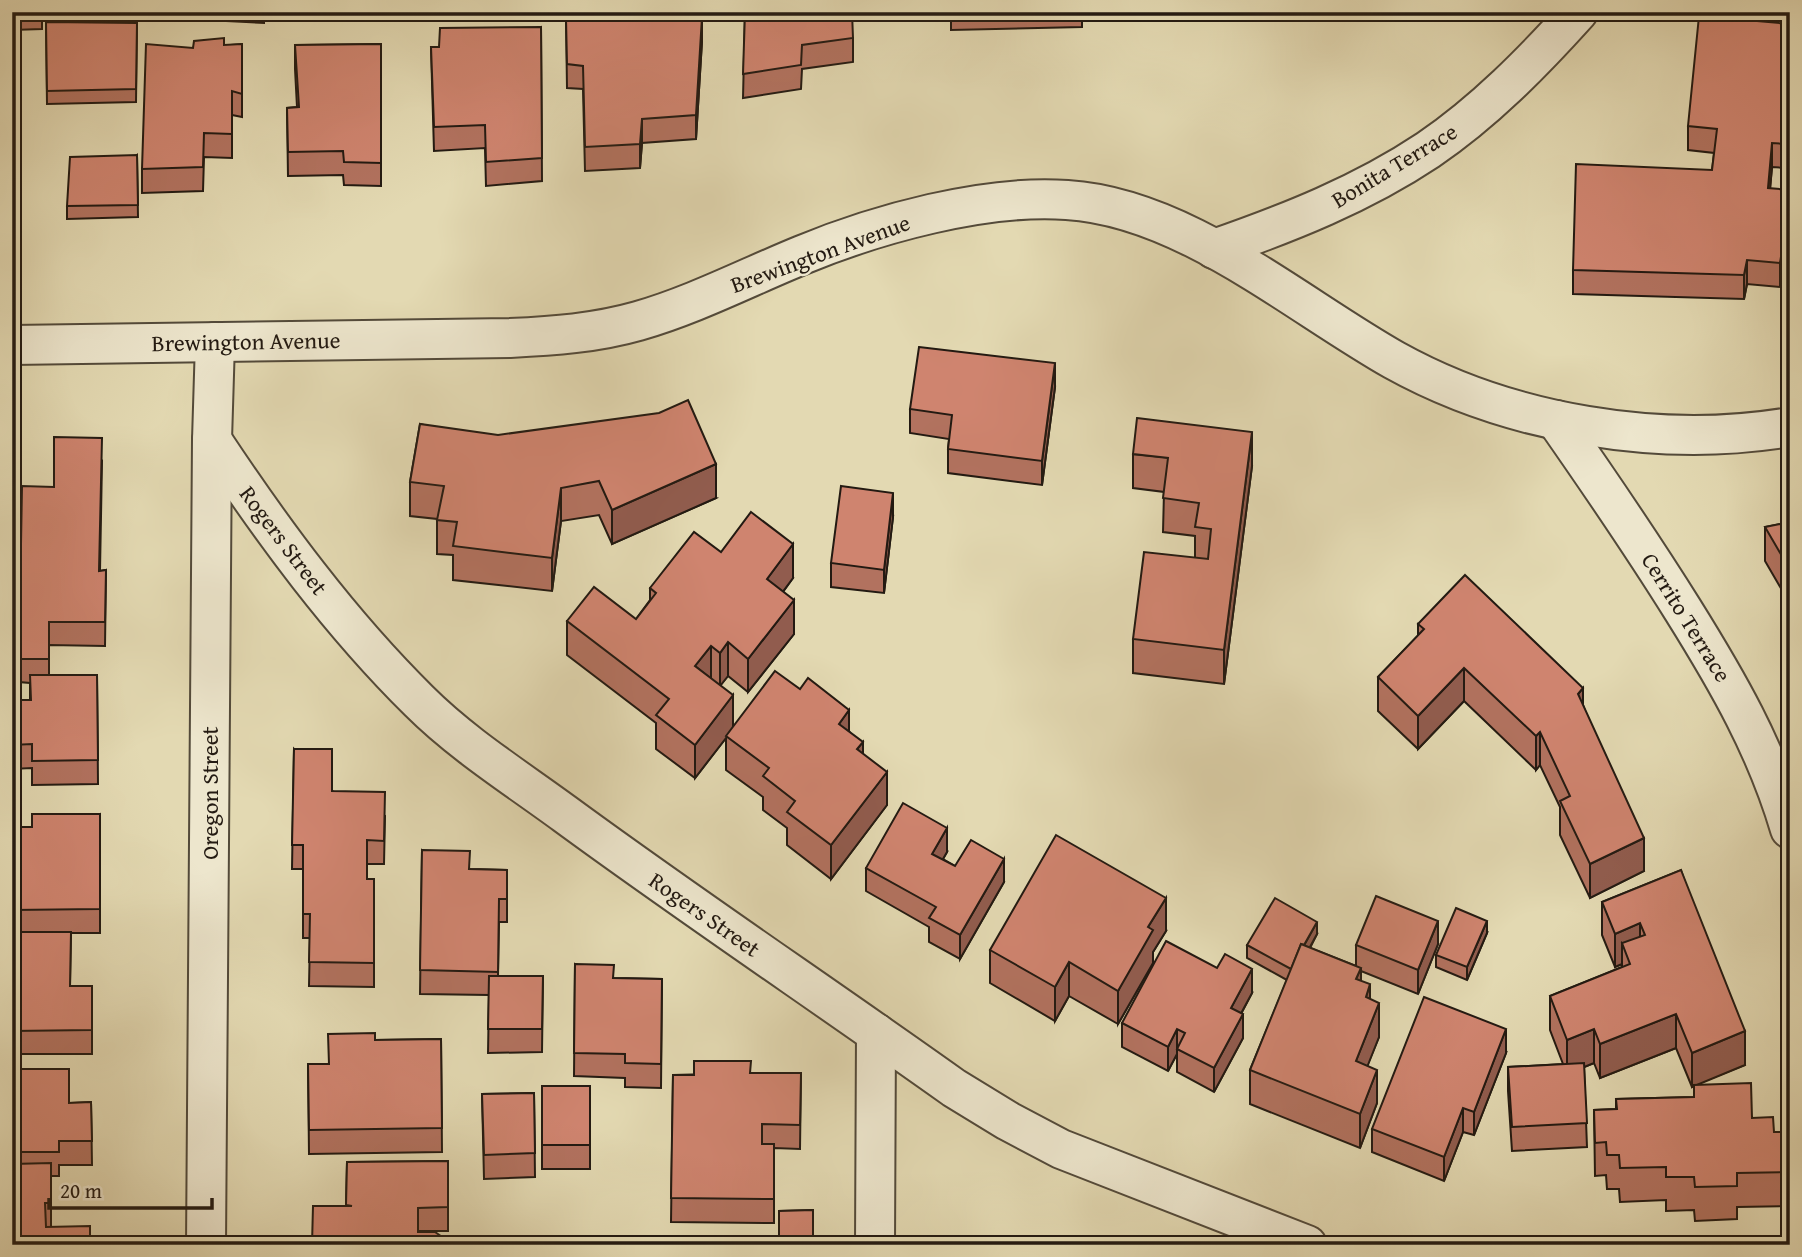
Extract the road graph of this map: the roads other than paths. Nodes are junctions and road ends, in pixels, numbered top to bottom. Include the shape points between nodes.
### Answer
1 (1578, 12) edge
2 (1214, 249) junction
3 (215, 342) junction
4 (12, 345) edge
5 (1556, 420) junction
6 (1790, 427) edge
7 (212, 440) junction
8 (1790, 829) edge
9 (877, 1033) junction
10 (206, 1245) edge
11 (875, 1245) edge
12 (1307, 1245) edge

1 - 2 street, Bonita Terrace via 1513,80 1428,150 1312,213
2 - 3 street, Brewington Avenue via 1104,205 1028,200 924,216 863,233 664,312 598,331 510,338
2 - 5 street, Brewington Avenue via 1395,360 1472,394
3 - 4 street, Brewington Avenue
3 - 7 street, Oregon Street
5 - 6 street, Brewington Avenue via 1584,427 1677,434
5 - 8 street, Cerrito Terrace via 1641,543 1731,688 1777,786
7 - 9 street, Rogers Street via 320,589 421,703 614,850
7 - 10 street, Oregon Street
9 - 11 street
9 - 12 street, Rogers Street via 954,1088 1061,1149

